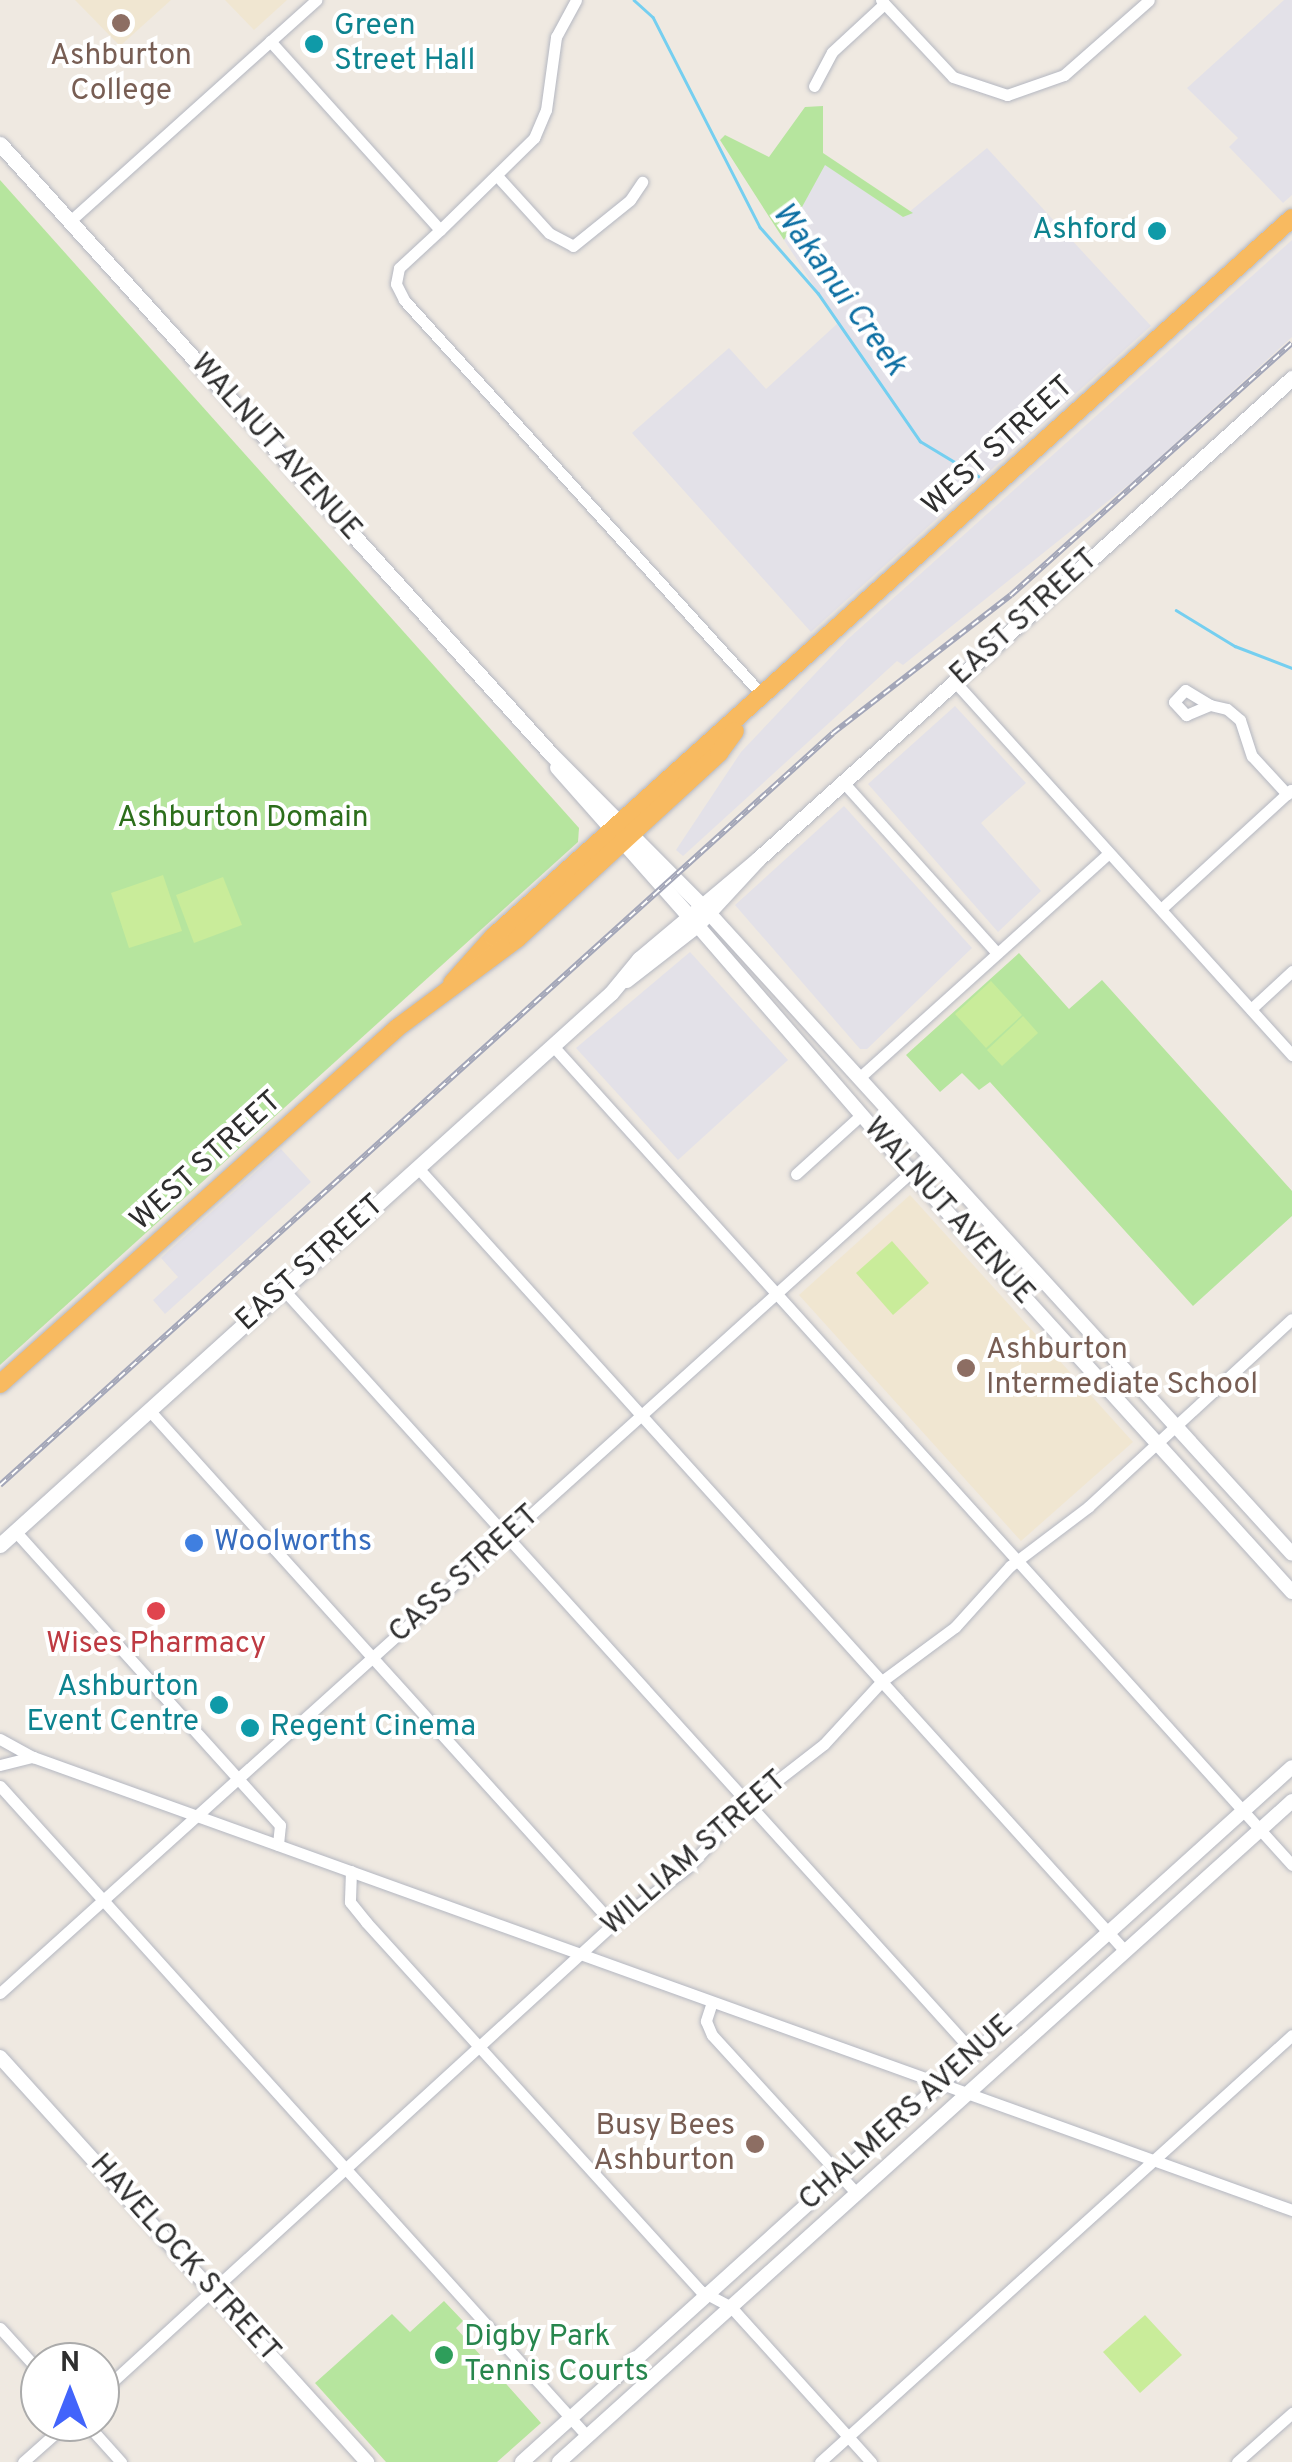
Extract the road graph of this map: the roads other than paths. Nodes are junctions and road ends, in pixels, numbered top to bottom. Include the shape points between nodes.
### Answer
1 (316, 0) edge
2 (576, 0) edge
3 (1148, 0) edge
4 (883, 2) edge
5 (270, 41) junction
6 (814, 86) dead end
7 (0, 144) edge
8 (499, 178) junction
9 (642, 182) dead end
10 (1292, 218) edge
11 (70, 221) junction
12 (440, 230) junction
13 (1292, 378) edge
14 (955, 682) junction
15 (765, 698) junction
16 (1210, 705) dead end
17 (843, 782) junction
18 (1290, 791) edge
19 (622, 832) junction
20 (1109, 853) junction
21 (1161, 909) junction
22 (698, 914) junction
23 (998, 953) junction
24 (1292, 971) edge
25 (785, 992) junction
26 (1251, 1008) junction
27 (766, 1010) junction
28 (552, 1046) junction
29 (1292, 1054) edge
30 (858, 1078) junction
31 (860, 1116) junction
32 (930, 1156) junction
33 (418, 1168) junction
34 (911, 1172) junction
35 (796, 1174) dead end
36 (283, 1289) junction
37 (776, 1294) junction
38 (1292, 1319) edge
39 (0, 1384) edge
40 (149, 1410) junction
41 (642, 1415) junction
42 (1175, 1423) junction
43 (1156, 1440) junction
44 (14, 1531) junction
45 (507, 1537) junction
46 (0, 1544) edge
47 (1292, 1554) edge
48 (1017, 1560) junction
49 (1292, 1592) edge
50 (372, 1658) junction
51 (882, 1682) junction
52 (0, 1741) edge
53 (33, 1757) junction
54 (2, 1763) edge
55 (1292, 1767) edge
56 (238, 1780) junction
57 (0, 1786) edge
58 (1292, 1801) edge
59 (748, 1803) junction
60 (1244, 1811) junction
61 (197, 1816) junction
62 (1260, 1830) junction
63 (278, 1845) junction
64 (1292, 1865) edge
65 (351, 1872) junction
66 (103, 1901) junction
67 (613, 1924) junction
68 (1108, 1932) junction
69 (1126, 1951) junction
70 (582, 1956) junction
71 (0, 1993) edge
72 (712, 2002) junction
73 (1292, 2035) edge
74 (481, 2049) junction
75 (974, 2053) junction
76 (0, 2056) edge
77 (939, 2085) junction
78 (964, 2094) junction
79 (1152, 2161) junction
80 (347, 2170) junction
81 (839, 2176) junction
82 (857, 2194) junction
83 (1292, 2210) edge
84 (213, 2292) junction
85 (711, 2298) junction
86 (731, 2307) junction
87 (0, 2328) edge
88 (20, 2350) edge
89 (120, 2375) edge
90 (1292, 2413) edge
91 (571, 2418) junction
92 (587, 2436) junction
93 (848, 2436) junction
94 (46, 2442) edge
95 (103, 2442) edge
96 (24, 2462) edge
97 (121, 2462) edge
98 (367, 2462) edge
99 (522, 2462) edge
100 (558, 2462) edge
101 (820, 2462) edge
102 (871, 2462) edge
103 (1237, 2462) edge

1 - 5 street
2 - 8 street via 556,37 541,125
3 - 4 street via 1064,75 1007,94 953,77
4 - 6 street via 832,52
5 - 11 street
5 - 12 street
7 - 11 main road, WALNUT AVENUE
8 - 9 street via 549,233 572,246 630,200
8 - 12 street
10 - 15 highway, WEST STREET
11 - 19 main road, WALNUT AVENUE
12 - 15 street via 399,268 396,284 404,300
13 - 14 main road, EAST STREET
14 - 17 main road, EAST STREET
14 - 20 street
15 - 19 highway, WEST STREET
16 - 18 street via 1240,720 1252,756
17 - 22 main road, EAST STREET
17 - 23 street
18 - 21 street
19 - 22 main road, WALNUT AVENUE
19 - 39 highway, WEST STREET via 517,940 452,983
20 - 21 street
20 - 23 street
21 - 26 street
22 - 25 street, WALNUT AVENUE
22 - 27 street, WALNUT AVENUE
22 - 28 main road, EAST STREET via 648,969 622,982
23 - 30 street
24 - 26 street
25 - 27 street
25 - 30 street, WALNUT AVENUE
26 - 29 street
27 - 31 street, WALNUT AVENUE
28 - 33 main road, EAST STREET
28 - 37 street
30 - 32 street, WALNUT AVENUE
31 - 34 street, WALNUT AVENUE
31 - 35 street
32 - 34 street, CASS STREET
32 - 42 street, WALNUT AVENUE
33 - 36 main road, EAST STREET
33 - 41 street
34 - 37 street, CASS STREET
34 - 43 street, WALNUT AVENUE
36 - 40 main road, EAST STREET
36 - 45 street
37 - 41 street, CASS STREET
37 - 48 street
38 - 42 street, WILLIAM STREET
40 - 44 main road, EAST STREET
40 - 50 street
41 - 45 street, CASS STREET
41 - 51 street
42 - 43 street, WILLIAM STREET
42 - 47 street, WALNUT AVENUE
43 - 48 street, WILLIAM STREET via 1088,1507
43 - 49 street, WALNUT AVENUE
44 - 46 main road, EAST STREET
44 - 56 street
45 - 50 street, CASS STREET
45 - 59 street
48 - 51 street, WILLIAM STREET via 954,1627
48 - 60 street
50 - 56 street, CASS STREET
50 - 67 street
51 - 59 street, WILLIAM STREET via 824,1744
51 - 68 street
52 - 53 street
52 - 54 street
53 - 54 street
53 - 61 street
55 - 60 street, CHALMERS AVENUE
56 - 61 street, CASS STREET
56 - 63 street via 280,1826
57 - 66 street
58 - 62 street, CHALMERS AVENUE
59 - 67 street, WILLIAM STREET via 688,1867
59 - 75 street
60 - 62 street
60 - 68 street, CHALMERS AVENUE
61 - 63 street
61 - 66 street, CASS STREET
62 - 64 street
62 - 69 street, CHALMERS AVENUE
63 - 65 street
65 - 70 street
65 - 74 street via 355,1909
66 - 71 street, CASS STREET
66 - 80 street
67 - 70 street, WILLIAM STREET
68 - 69 street
68 - 75 street, CHALMERS AVENUE
69 - 78 street, CHALMERS AVENUE
70 - 72 street
70 - 74 street, WILLIAM STREET
72 - 77 street
72 - 81 street via 706,2020 712,2035
73 - 79 street
74 - 80 street, WILLIAM STREET
74 - 85 street
75 - 77 street, CHALMERS AVENUE
76 - 84 street, HAVELOCK STREET
77 - 78 street
77 - 81 street, CHALMERS AVENUE
78 - 79 street
78 - 82 street, CHALMERS AVENUE
79 - 83 street
79 - 93 street
80 - 84 street, WILLIAM STREET
80 - 91 street
81 - 82 street
81 - 85 street, CHALMERS AVENUE
82 - 86 street, CHALMERS AVENUE
84 - 89 street, WILLIAM STREET
84 - 98 street, HAVELOCK STREET
85 - 86 street
85 - 91 street, CHALMERS AVENUE
86 - 92 street, CHALMERS AVENUE
86 - 93 street
87 - 88 street
90 - 103 street
91 - 92 street
91 - 99 street, CHALMERS AVENUE
92 - 100 street, CHALMERS AVENUE
93 - 101 street
93 - 102 street
94 - 96 street
95 - 97 street

